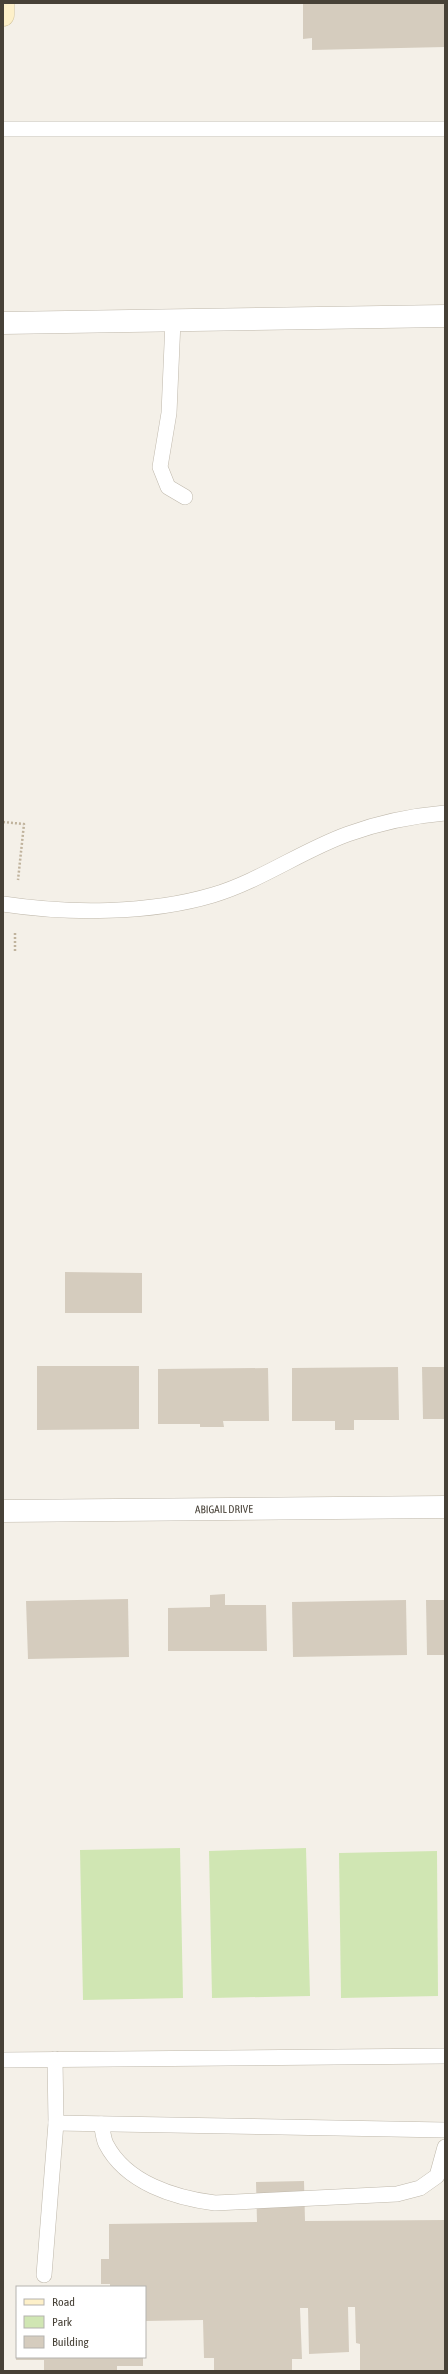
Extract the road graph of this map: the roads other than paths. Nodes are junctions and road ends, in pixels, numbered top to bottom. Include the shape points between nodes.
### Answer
1 (3, 3) edge
2 (3, 15) edge
3 (3, 129) edge
4 (445, 129) edge
5 (445, 316) edge
6 (173, 321) junction
7 (3, 323) edge
8 (184, 497) dead end
9 (445, 813) edge
10 (3, 904) edge
11 (445, 1507) edge
12 (3, 1511) edge
13 (445, 2056) edge
14 (55, 2059) junction
15 (3, 2060) edge
16 (56, 2123) junction
17 (101, 2124) junction
18 (445, 2130) edge
19 (445, 2147) edge
20 (44, 2275) dead end

1 - 2 main road
3 - 4 lane
5 - 6 street
6 - 7 street
6 - 8 lane via 169,413 160,467 168,487
9 - 10 lane via 406,816 347,834 285,865 214,895 164,906 68,910
11 - 12 street, ABIGAIL DRIVE
13 - 14 lane
14 - 15 lane
14 - 16 lane
16 - 17 lane
16 - 20 lane
17 - 18 lane
17 - 19 lane via 106,2144 123,2168 148,2183 186,2200 215,2203 397,2194 420,2188 437,2176

